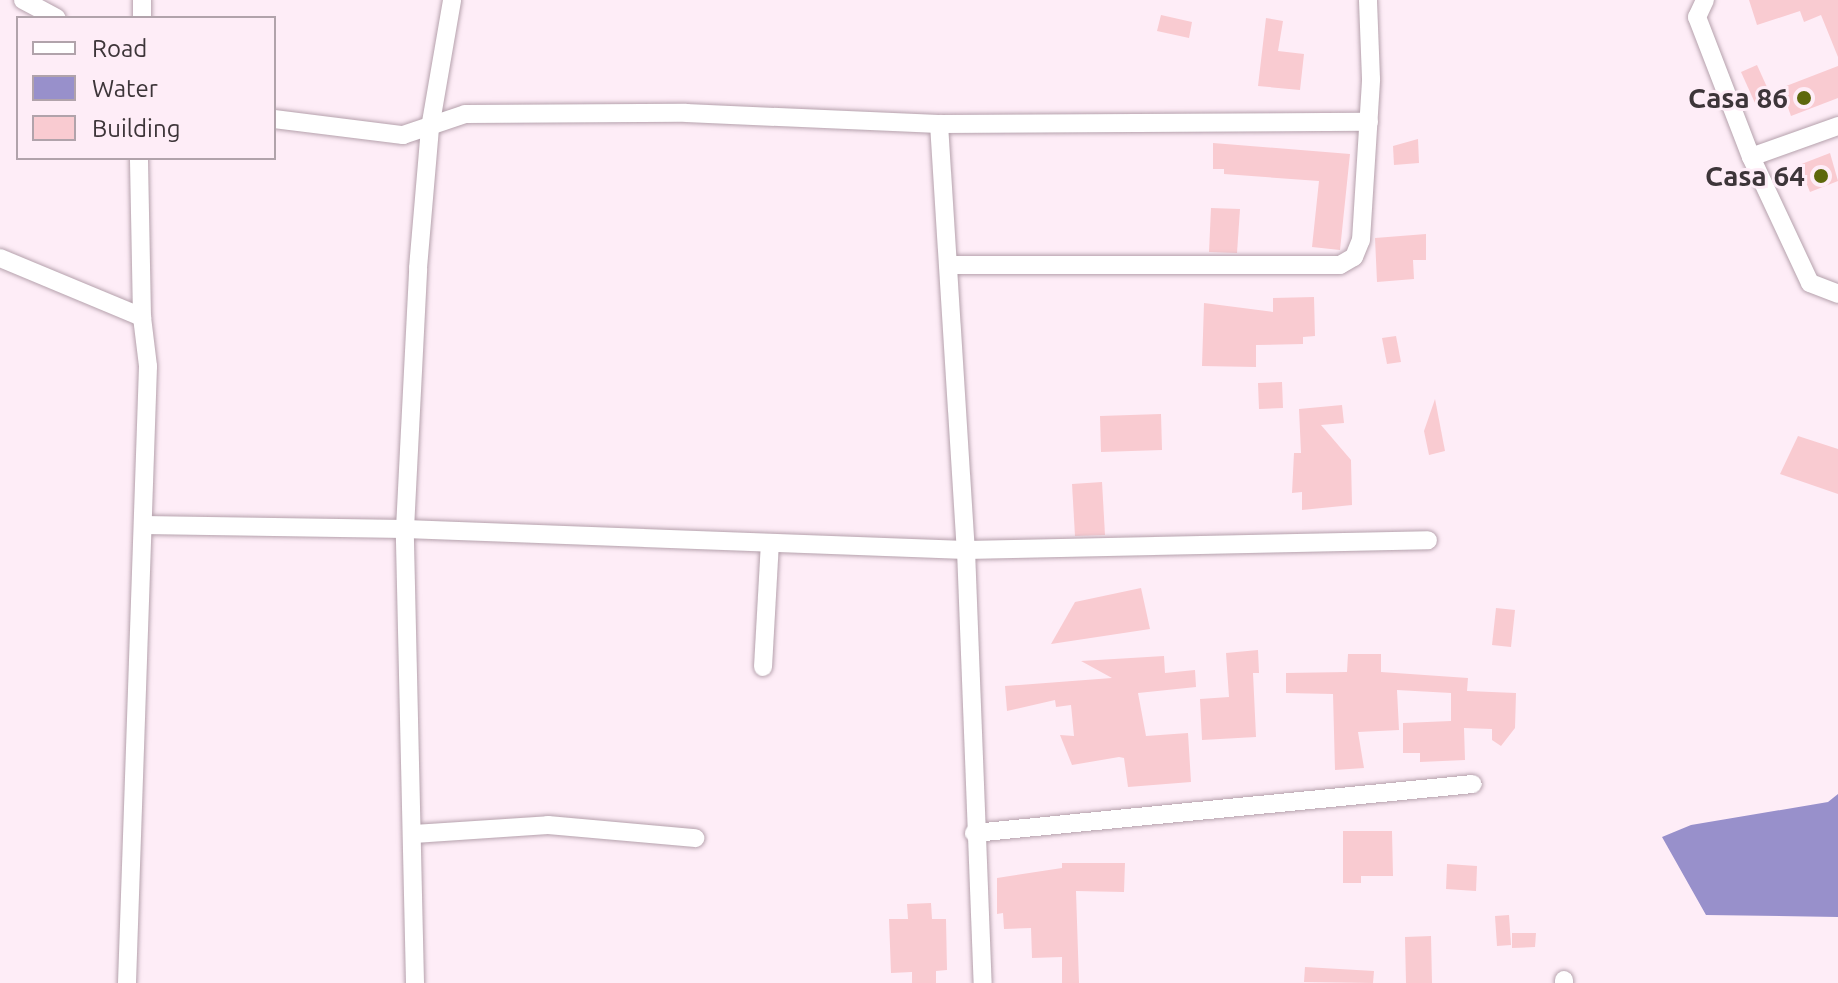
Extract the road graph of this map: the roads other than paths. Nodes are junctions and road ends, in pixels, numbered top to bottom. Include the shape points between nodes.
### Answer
1 (23, 0) edge
2 (452, 0) edge
3 (1368, 0) edge
4 (1705, 0) edge
5 (53, 16) edge
6 (276, 119) edge
7 (1369, 122) junction
8 (939, 124) junction
9 (1838, 126) edge
10 (430, 128) junction
11 (1751, 157) junction
12 (139, 160) edge
13 (0, 258) edge
14 (948, 265) junction
15 (1838, 294) edge
16 (142, 317) junction
17 (143, 525) junction
18 (405, 529) junction
19 (1428, 540) dead end
20 (770, 543) junction
21 (966, 550) junction
22 (763, 667) dead end
23 (1473, 784) dead end
24 (974, 833) junction
25 (414, 834) junction
26 (695, 838) dead end
27 (127, 983) edge
28 (415, 983) edge
29 (983, 983) edge

1 - 5 street
2 - 10 street
3 - 7 street
4 - 11 street via 1697,17
6 - 10 street via 403,135
7 - 8 street
7 - 14 street via 1361,240 1354,257 1340,265
8 - 10 street via 686,113 465,114
8 - 14 street
9 - 11 street
10 - 18 street
11 - 15 street via 1810,283
12 - 16 street
13 - 16 street
14 - 21 street
16 - 17 street via 148,366
17 - 18 street
17 - 27 street
18 - 20 street
18 - 25 street
19 - 21 street
20 - 21 street
20 - 22 street
21 - 24 street
23 - 24 street
24 - 29 street
25 - 26 street via 548,825
25 - 28 street

